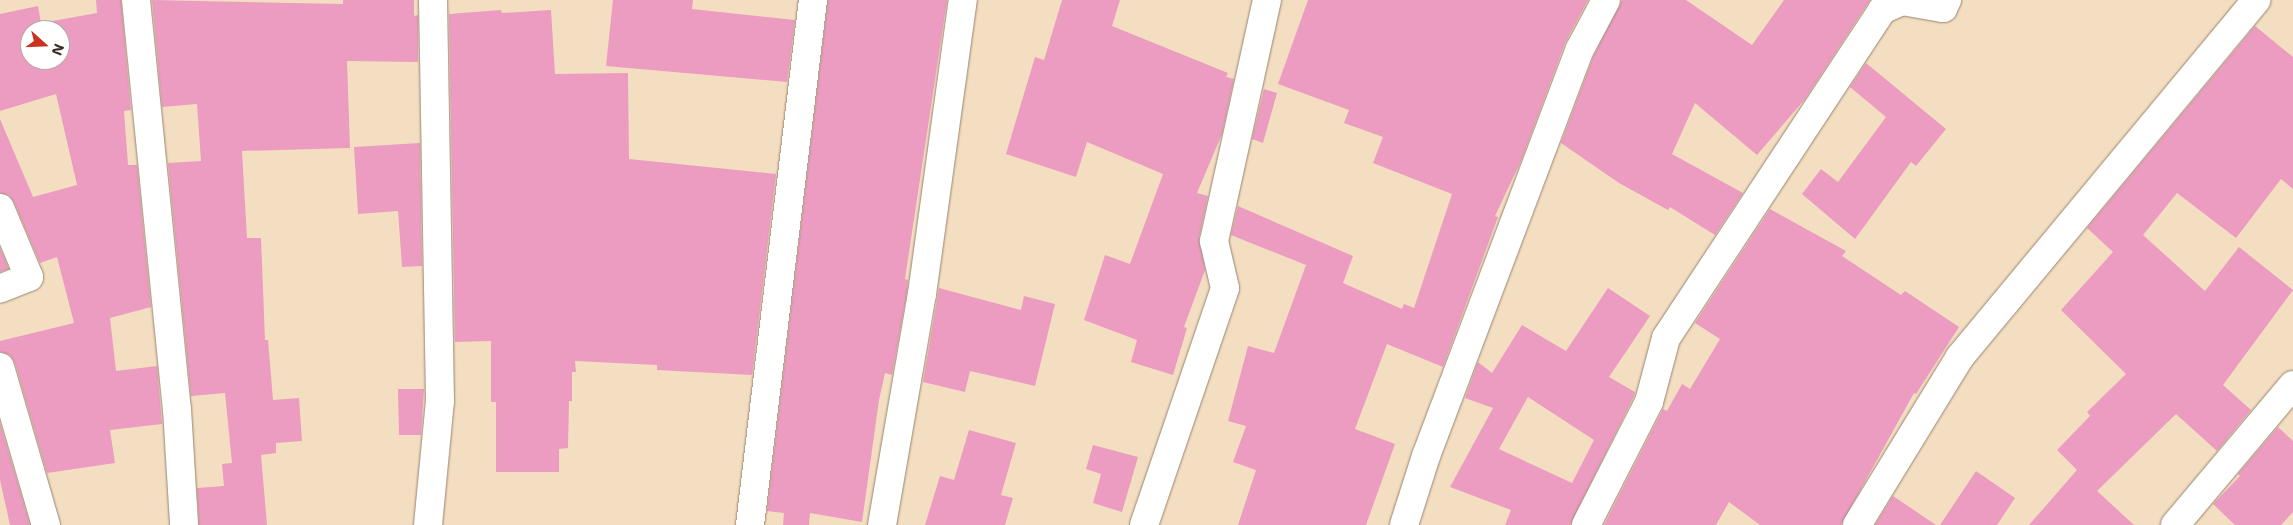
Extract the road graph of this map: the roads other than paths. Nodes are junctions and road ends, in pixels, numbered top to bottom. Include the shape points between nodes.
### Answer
1 (136, 0) edge
2 (433, 0) edge
3 (813, 0) edge
4 (963, 0) edge
5 (1267, 0) edge
6 (1606, 0) edge
7 (1947, 0) edge
8 (2256, 0) edge
9 (0, 208) edge
10 (0, 289) edge
11 (0, 367) edge
12 (2293, 385) edge
13 (46, 525) edge
14 (184, 525) edge
15 (428, 525) edge
16 (750, 525) edge
17 (882, 525) edge
18 (1144, 525) edge
19 (1404, 525) edge
20 (1586, 525) edge
21 (1857, 525) edge
22 (2175, 525) edge

1 - 14 street via 178,410
2 - 15 street via 440,401
3 - 16 street
4 - 17 street via 922,294
5 - 18 street via 1214,241 1225,288
6 - 19 street via 1580,49 1426,456
7 - 20 street via 1942,8 1902,1 1882,10 1666,338 1650,402
8 - 21 street via 1960,356
9 - 10 street via 29,277
11 - 13 street
12 - 22 street

